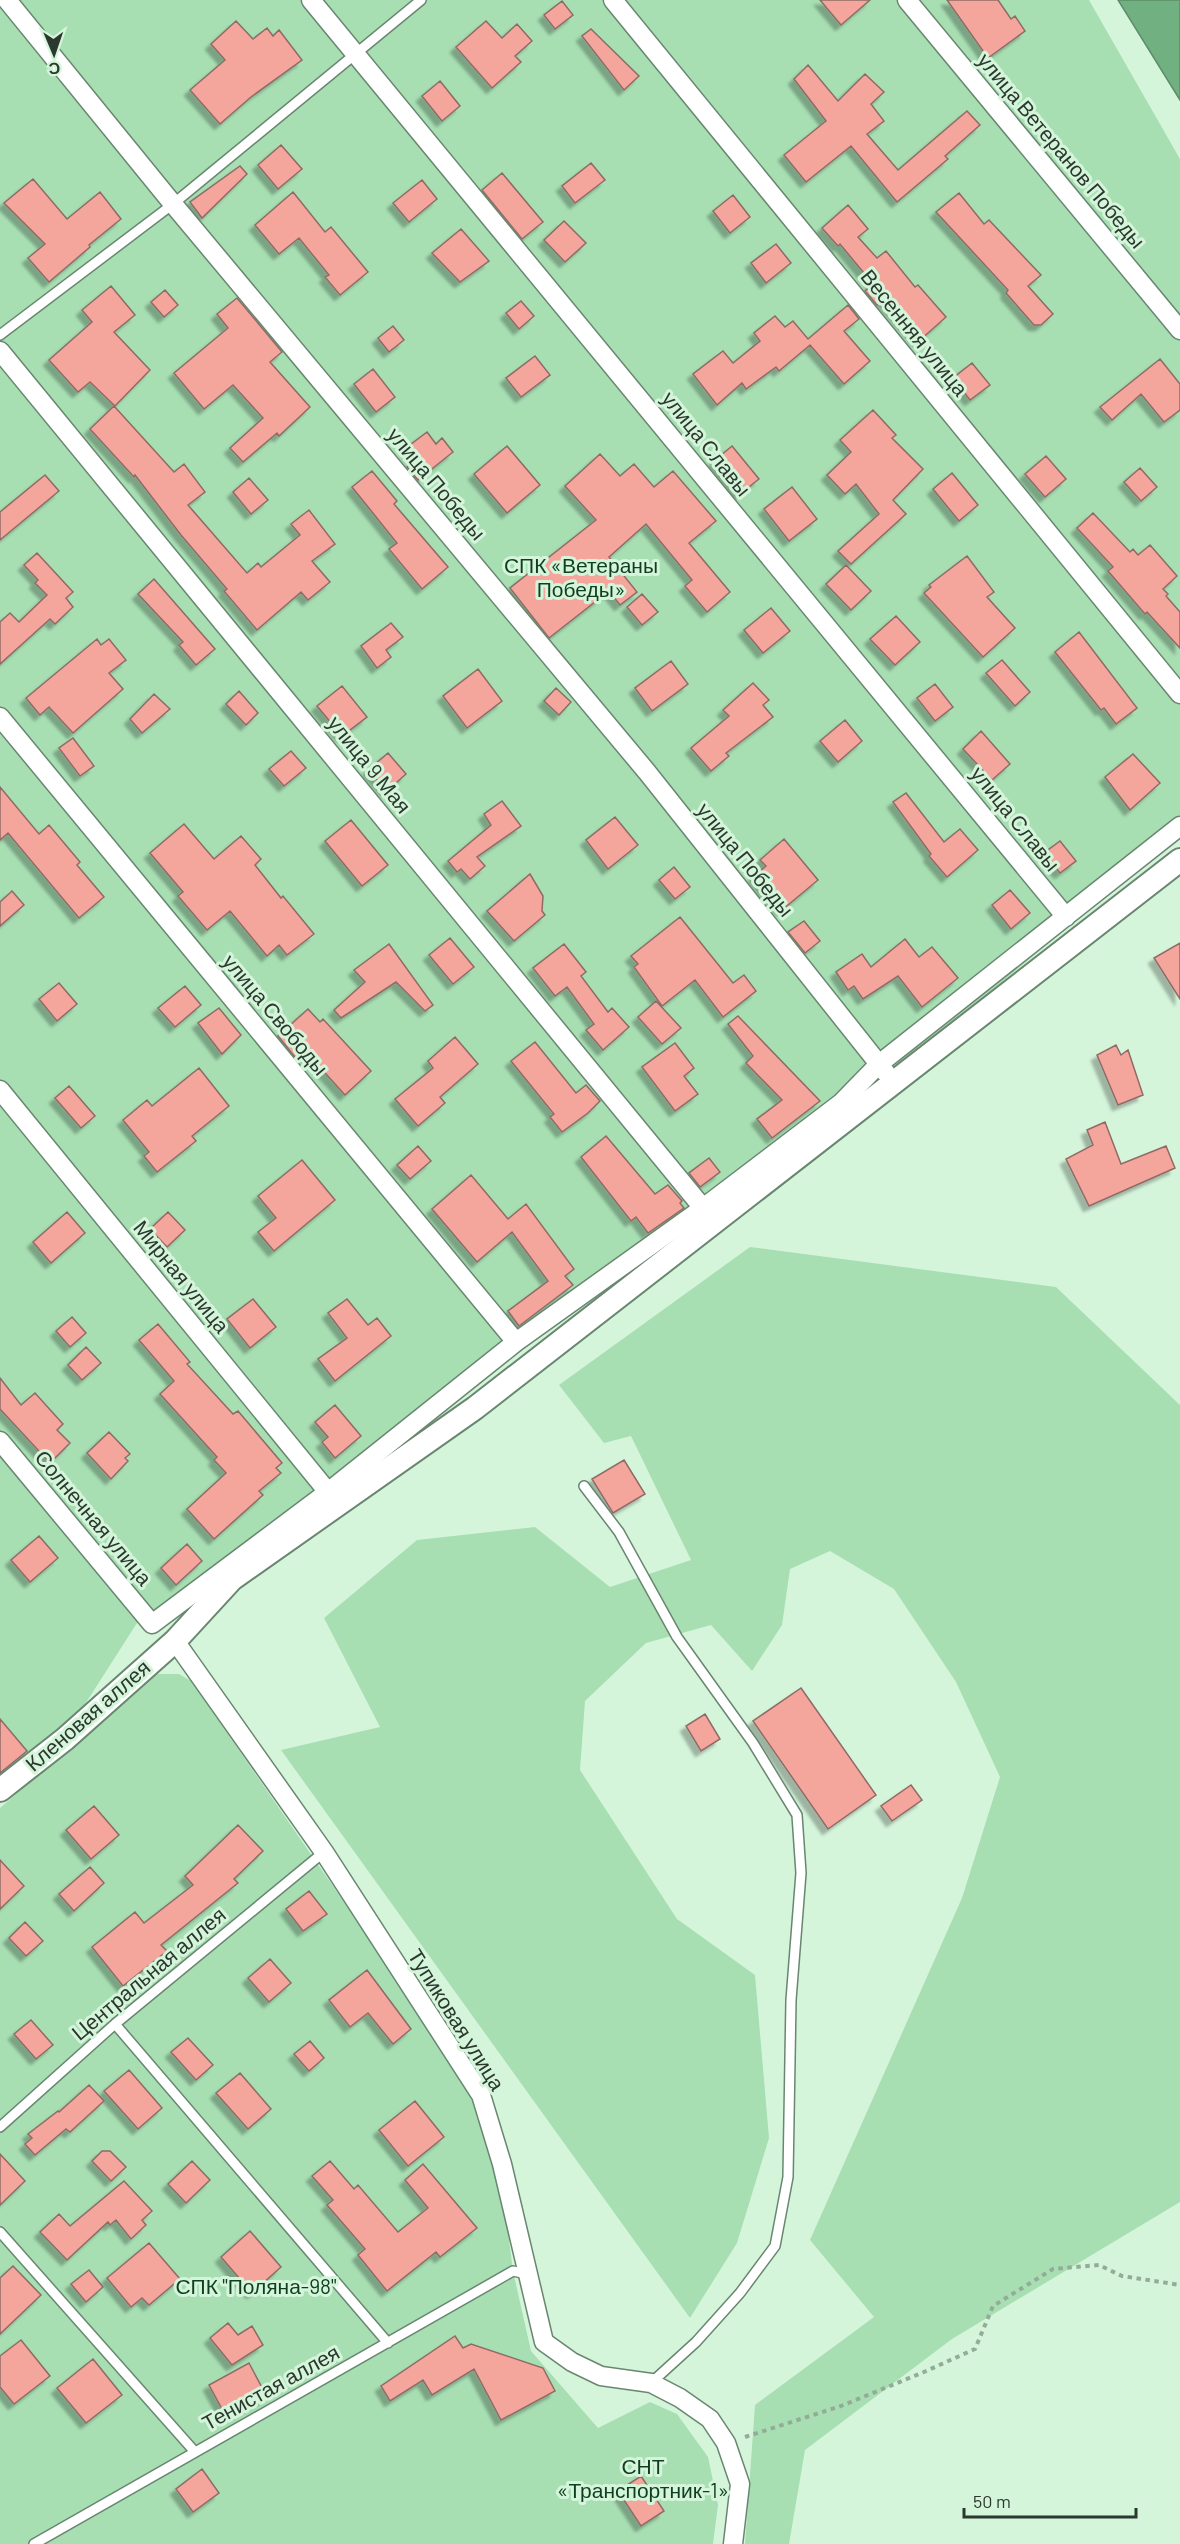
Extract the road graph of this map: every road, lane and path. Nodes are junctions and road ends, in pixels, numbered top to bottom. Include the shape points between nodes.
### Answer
1 (7, 0) edge
2 (311, 0) edge
3 (421, 0) edge
4 (613, 0) edge
5 (907, 0) edge
6 (357, 55) junction
7 (173, 204) junction
8 (1180, 330) edge
9 (0, 335) edge
10 (0, 351) edge
11 (1180, 694) edge
12 (0, 717) edge
13 (1180, 826) edge
14 (1177, 867) edge
15 (1074, 927) junction
16 (879, 1064) junction
17 (894, 1084) junction
18 (0, 1090) edge
19 (703, 1208) junction
20 (516, 1342) junction
21 (0, 1441) edge
22 (584, 1486) dead end
23 (328, 1492) junction
24 (175, 1641) junction
25 (0, 1790) edge
26 (324, 1852) junction
27 (115, 2024) junction
28 (0, 2127) edge
29 (0, 2232) edge
30 (527, 2274) junction
31 (1180, 2285) edge
32 (388, 2343) junction
33 (651, 2384) junction
34 (726, 2443) junction
35 (195, 2452) junction
36 (34, 2544) edge
37 (733, 2544) edge

1 - 7 street, улица Победы
2 - 6 street, улица Славы
3 - 6 lane
4 - 11 street, Весенняя улица
5 - 8 street, улица Ветеранов Победы
6 - 7 lane
6 - 15 street, улица Славы
7 - 9 lane
7 - 16 street, улица Победы via 646,772
10 - 19 street, улица 9 Мая
12 - 20 street, улица Свободы
13 - 15 street
14 - 15 street, Кленовая аллея
15 - 16 street
15 - 17 street, Кленовая аллея
16 - 17 street, улица Победы
16 - 19 street via 841,1103
17 - 24 street, Кленовая аллея via 475,1408 232,1579
18 - 23 street, Мирная улица
19 - 20 street
20 - 23 street
21 - 23 street, Солнечная улица via 152,1624
22 - 33 lane via 618,1532 677,1637 753,1743 797,1815 801,1873 791,2000 788,2177 775,2246 696,2342
24 - 25 street, Кленовая аллея via 65,1739
24 - 26 street, Тупиковая улица
26 - 27 lane, Центральная аллея
26 - 30 street, Тупиковая улица via 481,2095 502,2163
27 - 28 lane, Центральная аллея
27 - 32 lane
29 - 35 lane
30 - 32 lane, Тенистая аллея via 513,2271
30 - 33 street, Тупиковая улица via 544,2342 601,2376
31 - 34 path via 1122,2276 1099,2265 1053,2269 993,2306 975,2349 841,2406
32 - 35 lane, Тенистая аллея
33 - 34 street, Тупиковая улица via 680,2397 710,2419
34 - 37 street, Тупиковая улица via 740,2484
35 - 36 lane, Тенистая аллея

